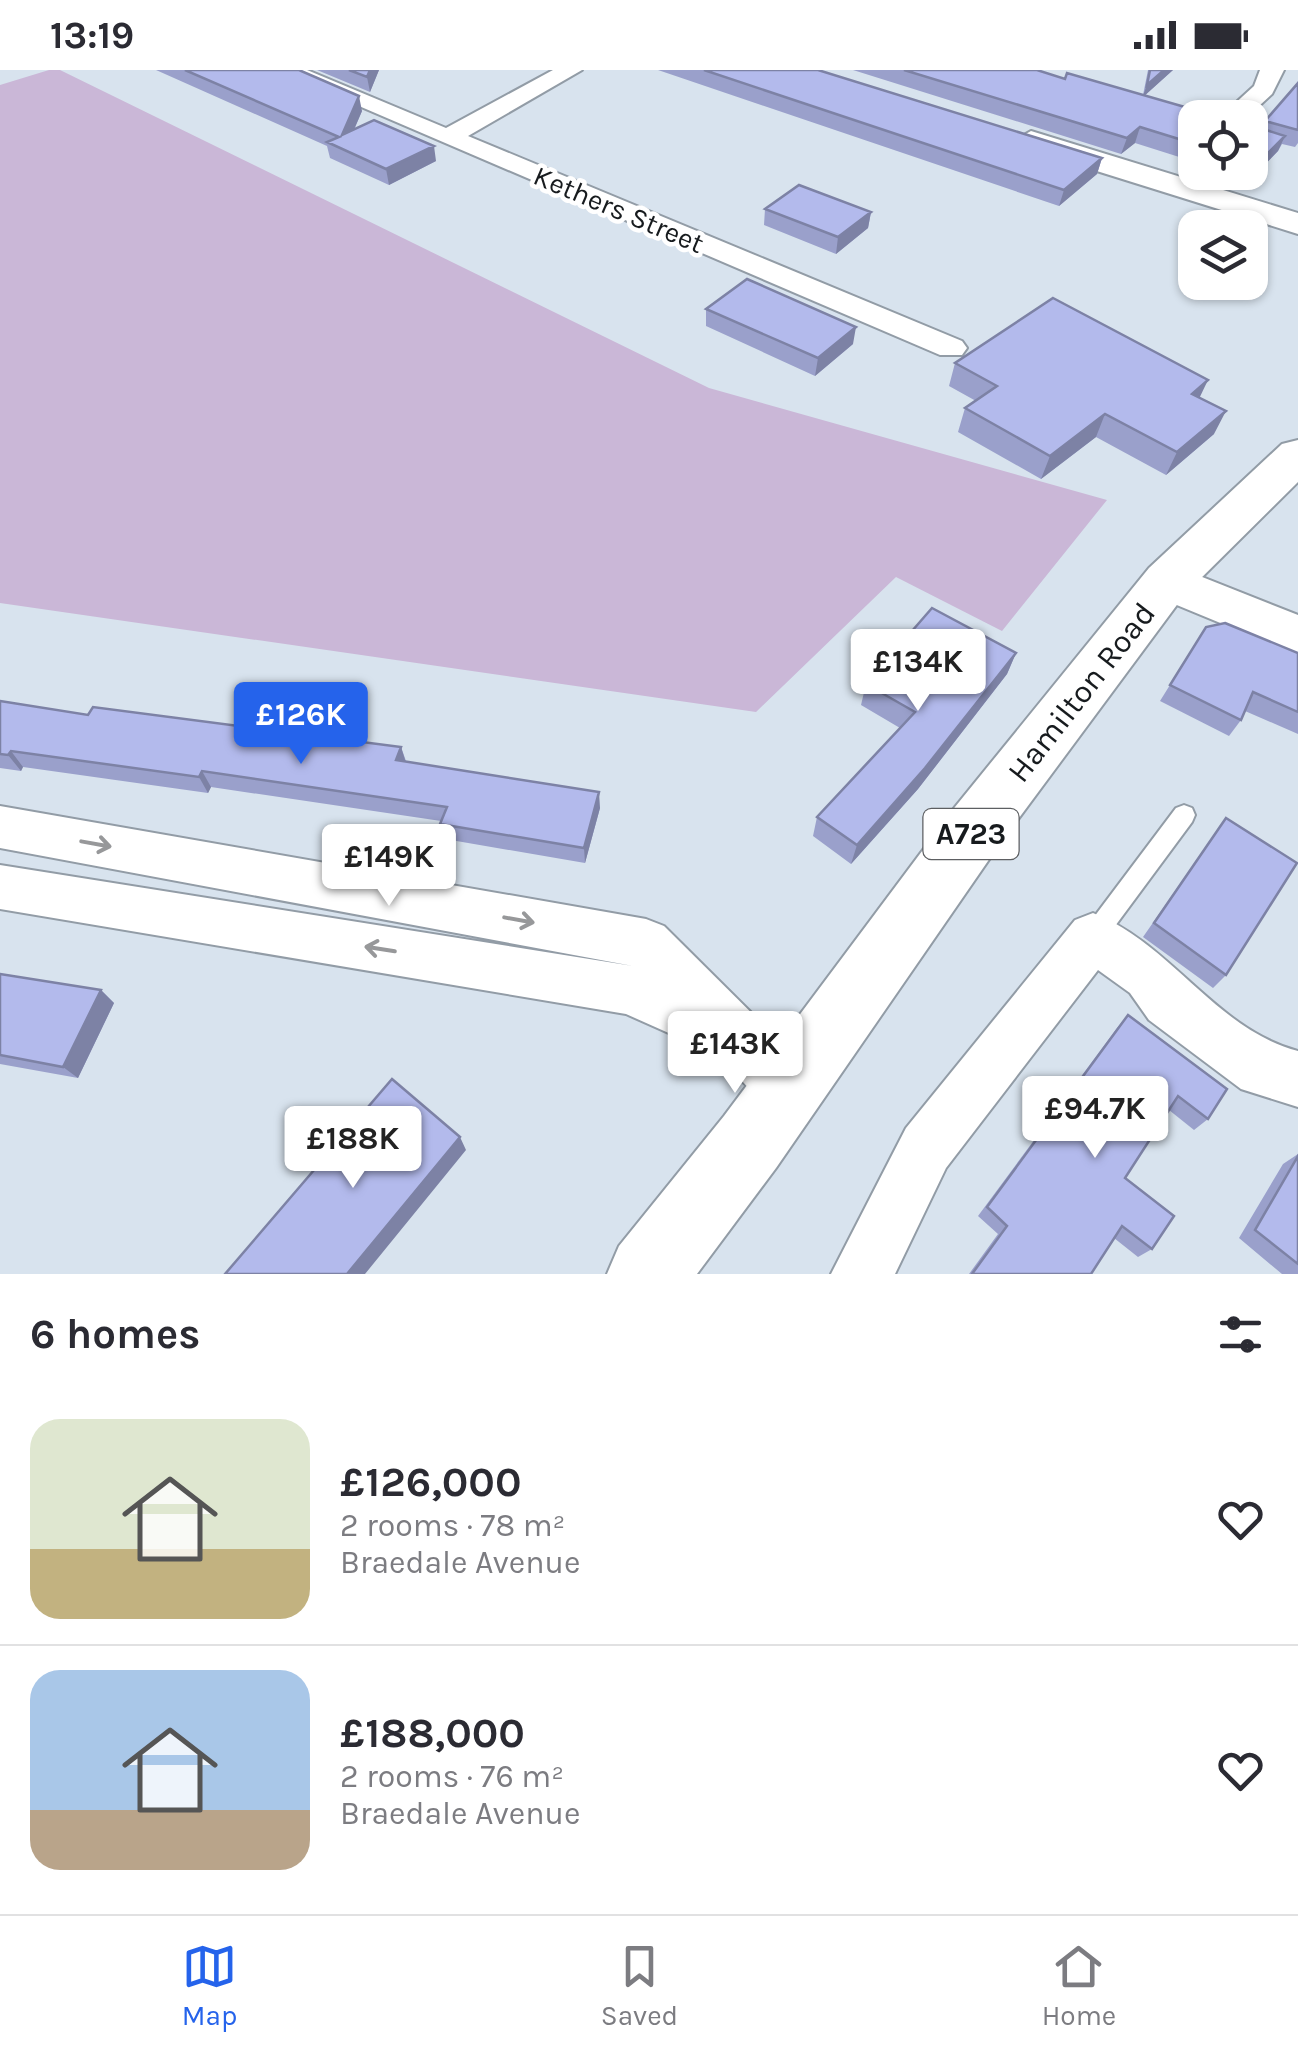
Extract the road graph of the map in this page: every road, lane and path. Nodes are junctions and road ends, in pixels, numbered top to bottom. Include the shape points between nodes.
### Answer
1 (287, 70) edge
2 (570, 70) edge
3 (1272, 70) edge
4 (1251, 100) edge
5 (1001, 130) edge
6 (448, 138) junction
7 (1272, 223) edge
8 (951, 348) dead end
9 (1298, 455) edge
10 (1168, 580) junction
11 (1298, 636) edge
12 (1184, 815) dead end
13 (13, 841) edge
14 (0, 887) edge
15 (1093, 937) junction
16 (742, 1044) junction
17 (1298, 1079) edge
18 (788, 1089) junction
19 (661, 1263) edge
20 (862, 1274) edge

1 - 6 street, Kethers Street
2 - 6 street
3 - 4 street
5 - 7 street
6 - 8 street, Kethers Street
9 - 10 main road, Hamilton Road / A723
10 - 11 street
10 - 18 main road, Hamilton Road / A723 via 977,826
12 - 15 lane
13 -> 16 street via 646,943
16 -> 14 street via 631,990
15 - 17 street via 1261,1069
15 - 20 street via 926,1148
16 - 18 street
18 - 19 main road, Hamilton Road / A723

